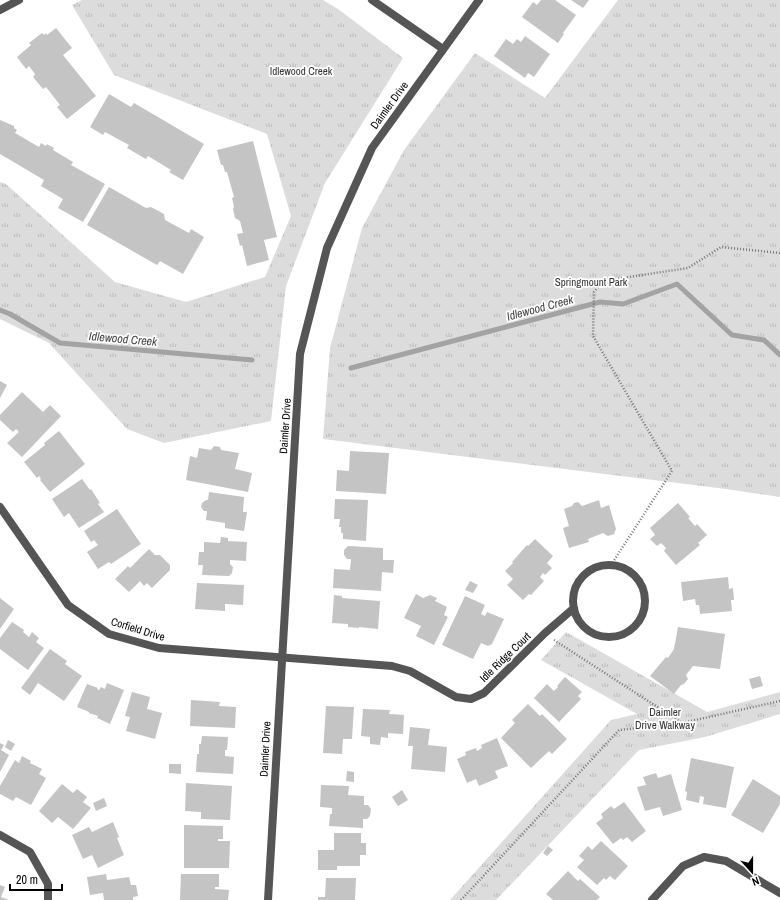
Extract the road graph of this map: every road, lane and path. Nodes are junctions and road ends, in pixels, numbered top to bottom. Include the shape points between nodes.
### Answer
1 (19, 0) edge
2 (372, 0) edge
3 (479, 0) edge
4 (0, 10) edge
5 (443, 49) junction
6 (780, 253) edge
7 (0, 507) edge
8 (611, 565) junction
9 (574, 608) junction
10 (545, 633) junction
11 (281, 658) junction
12 (780, 701) edge
13 (682, 724) junction
14 (0, 835) edge
15 (780, 893) edge
16 (48, 900) edge
17 (268, 900) edge
18 (461, 900) edge
19 (652, 900) edge

1 - 4 street
2 - 5 street
3 - 5 street, Daimler Drive
5 - 11 street, Daimler Drive via 372,148 327,248 300,354
6 - 8 path via 721,247 688,268 603,281 594,292 593,336 672,471
7 - 11 street, Corfield Drive via 68,605 109,634 159,648
8 - 9 street via 599,566 581,578 575,589
8 - 9 street via 624,568 634,575 643,587 643,613 637,624 622,634 610,637 598,635 587,629 579,620
9 - 10 street, Idle Ridge Court
10 - 11 street, Idle Ridge Court via 484,693 471,699 456,697 410,671 392,666
10 - 13 path via 559,645
11 - 17 street, Daimler Drive
12 - 13 path
13 - 18 path via 619,730
14 - 16 street via 30,852 48,884
15 - 19 street via 726,861 704,857 683,866

